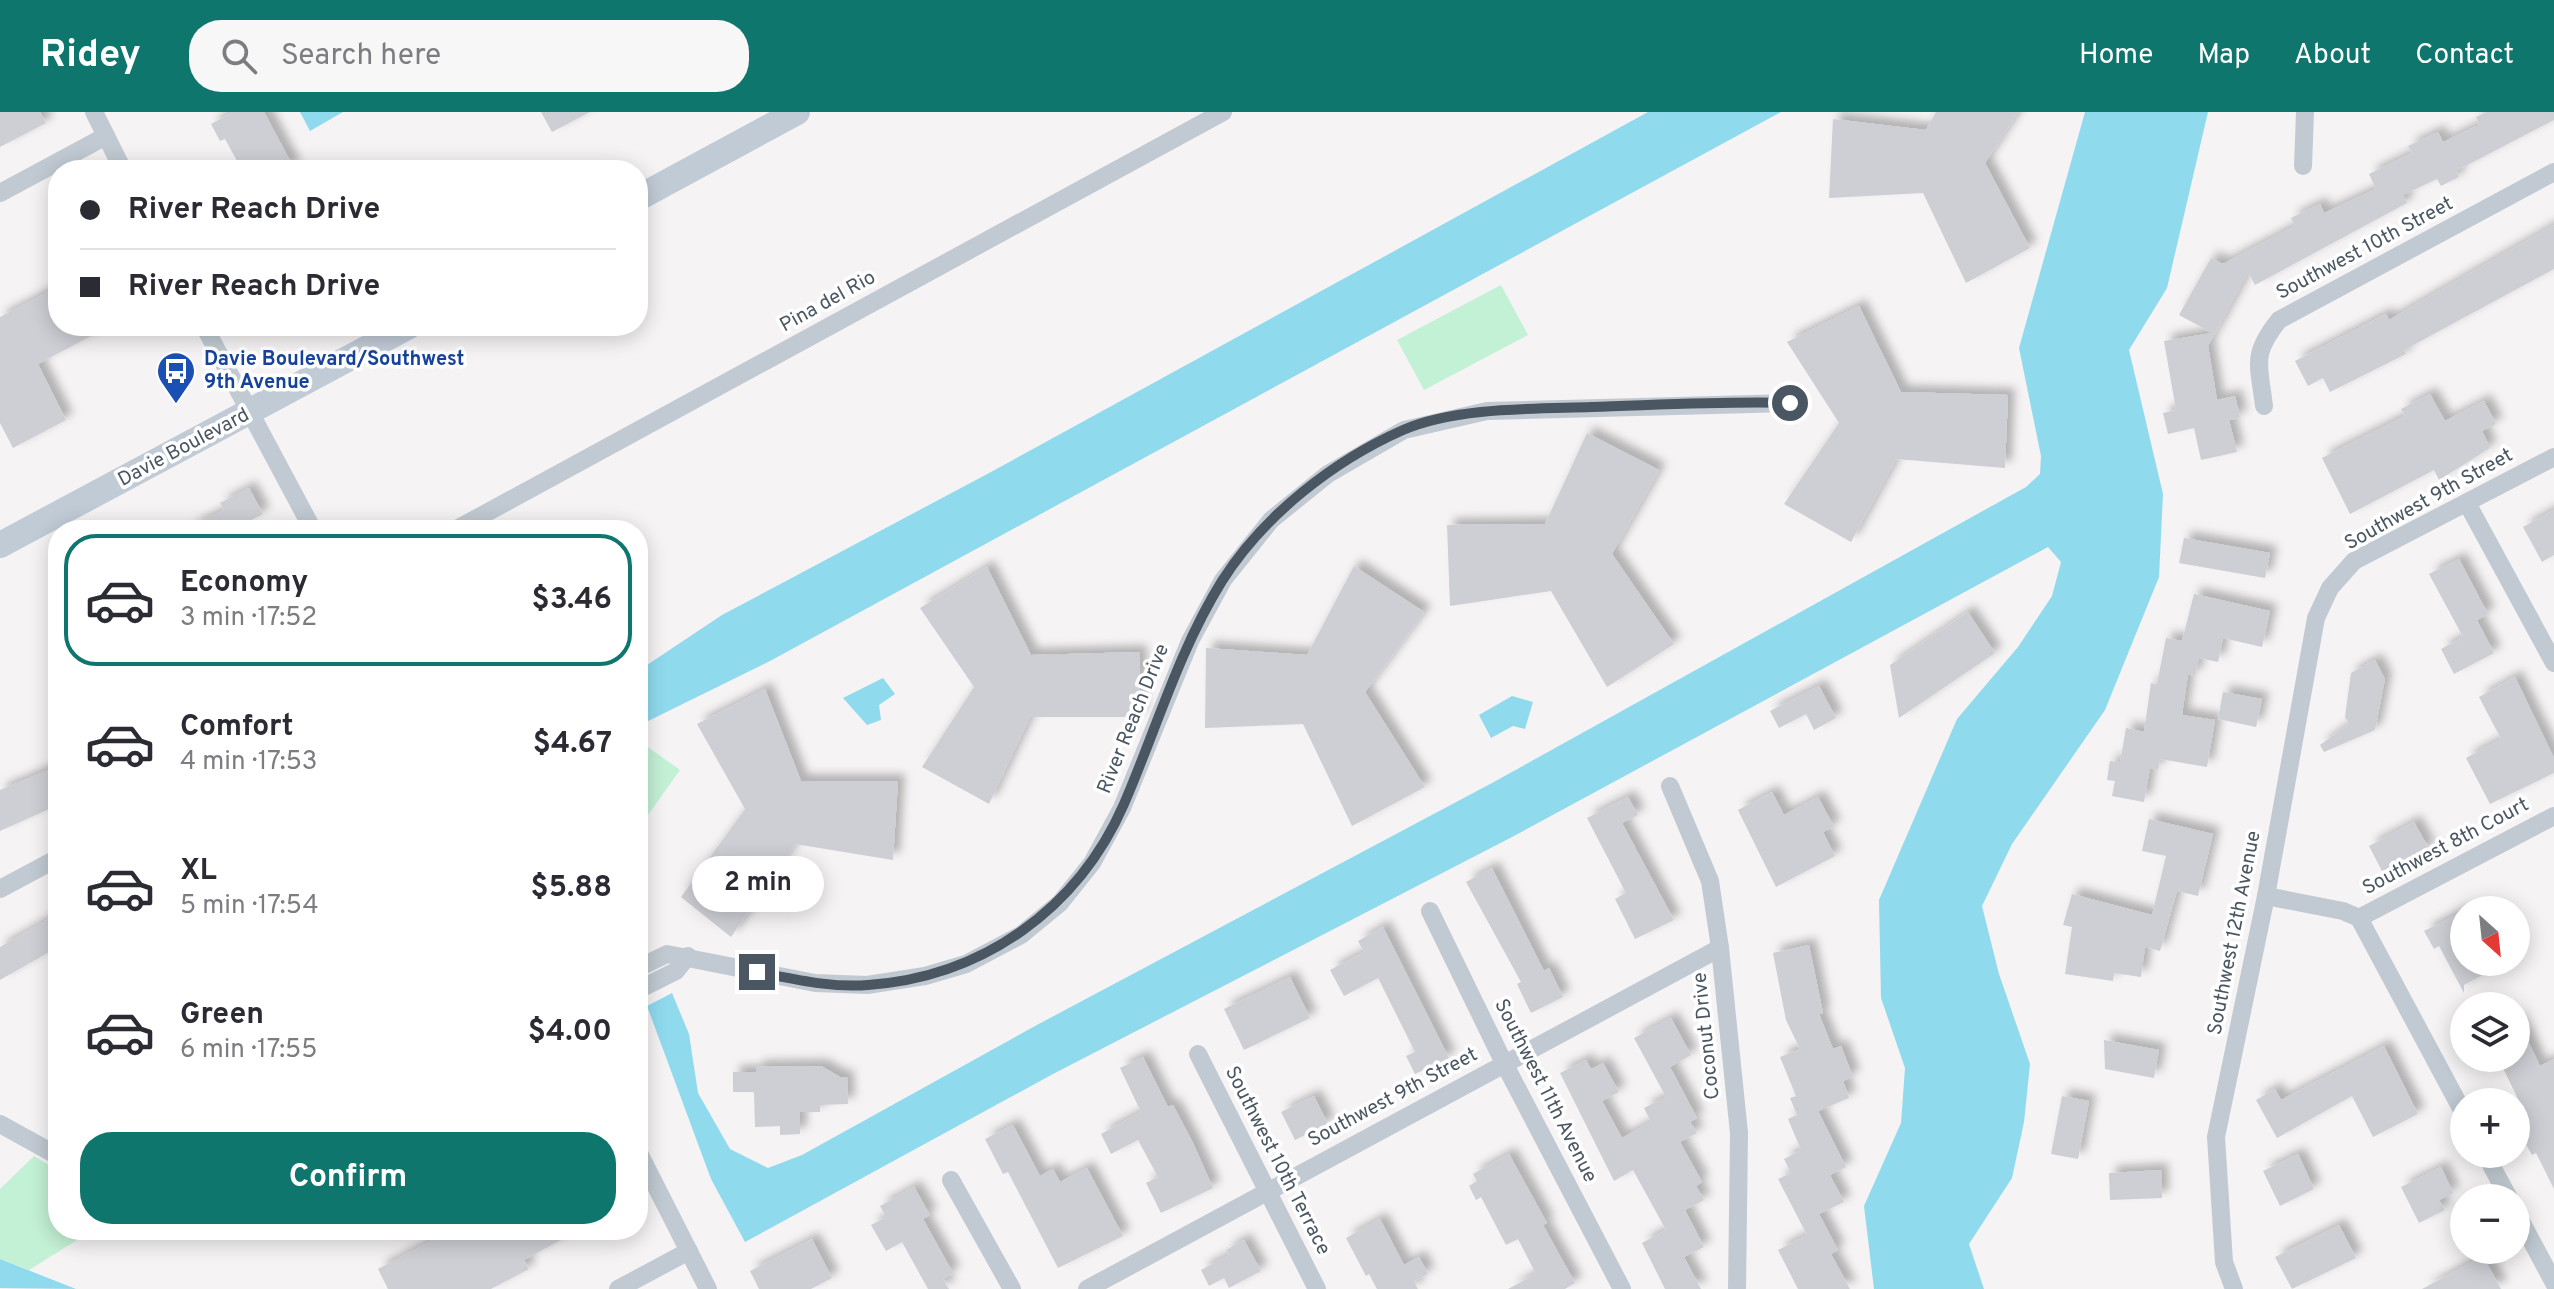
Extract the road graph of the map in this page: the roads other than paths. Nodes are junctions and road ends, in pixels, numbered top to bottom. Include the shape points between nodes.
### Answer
1 (94, 112) edge
2 (797, 112) edge
3 (1223, 112) edge
4 (2305, 112) edge
5 (106, 136) junction
6 (61, 160) edge
7 (118, 160) edge
8 (2303, 166) dead end
9 (48, 167) edge
10 (2554, 172) edge
11 (0, 193) edge
12 (648, 193) edge
13 (209, 336) edge
14 (391, 336) edge
15 (1790, 403) dead end
16 (2264, 406) dead end
17 (249, 413) junction
18 (2554, 457) edge
19 (2467, 503) junction
20 (308, 520) edge
21 (473, 520) edge
22 (0, 545) edge
23 (2330, 588) joint
24 (2554, 663) edge
25 (1670, 786) dead end
26 (2554, 816) edge
27 (48, 863) edge
28 (0, 889) edge
29 (2266, 896) junction
30 (1430, 911) dead end
31 (2359, 918) junction
32 (1720, 948) junction
33 (688, 956) junction
34 (648, 963) edge
35 (648, 985) edge
36 (1198, 1054) dead end
37 (1504, 1063) junction
38 (2450, 1088) edge
39 (0, 1124) edge
40 (48, 1150) edge
41 (648, 1171) edge
42 (951, 1180) dead end
43 (1266, 1190) junction
44 (2530, 1238) edge
45 (689, 1251) junction
46 (2554, 1283) edge
47 (618, 1289) edge
48 (708, 1289) edge
49 (1012, 1289) edge
50 (1087, 1289) edge
51 (1317, 1289) edge
52 (1622, 1289) edge
53 (1737, 1289) edge
54 (2234, 1289) edge

1 - 5 street
2 - 12 main road
3 - 21 street, Pina del Rio
4 - 8 street
5 - 6 street
5 - 7 street
9 - 11 street
10 - 16 street, Southwest 10th Street via 2279,320 2258,354
13 - 17 street
14 - 17 main road, Davie Boulevard
15 - 33 street, River Reach Drive via 1487,411 1404,430 1328,474 1271,520 1223,580 1190,641 1122,808 1092,863 1060,903 1021,935 966,964 867,985 815,983
17 - 20 street
17 - 22 main road, Davie Boulevard
18 - 19 street, Southwest 9th Street
19 - 23 street, Southwest 9th Street via 2354,561
19 - 24 street
23 - 29 street, Southwest 12th Avenue via 2316,618
25 - 32 street, Coconut Drive via 1710,881
26 - 31 street, Southwest 8th Court
27 - 28 street
29 - 31 street
29 - 54 street, Southwest 12th Avenue via 2216,1137 2224,1262
30 - 37 street, Southwest 11th Avenue
31 - 38 street
32 - 37 street, Southwest 9th Street
32 - 53 street, Coconut Drive via 1739,1133
33 - 34 street, River Reach Drive via 667,954
33 - 35 street via 676,971
36 - 43 street, Southwest 10th Terrace
37 - 43 street, Southwest 9th Street
37 - 52 street, Southwest 11th Avenue
39 - 40 street
41 - 45 street
42 - 49 street
43 - 50 street, Southwest 9th Street
43 - 51 street, Southwest 10th Terrace
44 - 46 street
45 - 47 street
45 - 48 street

